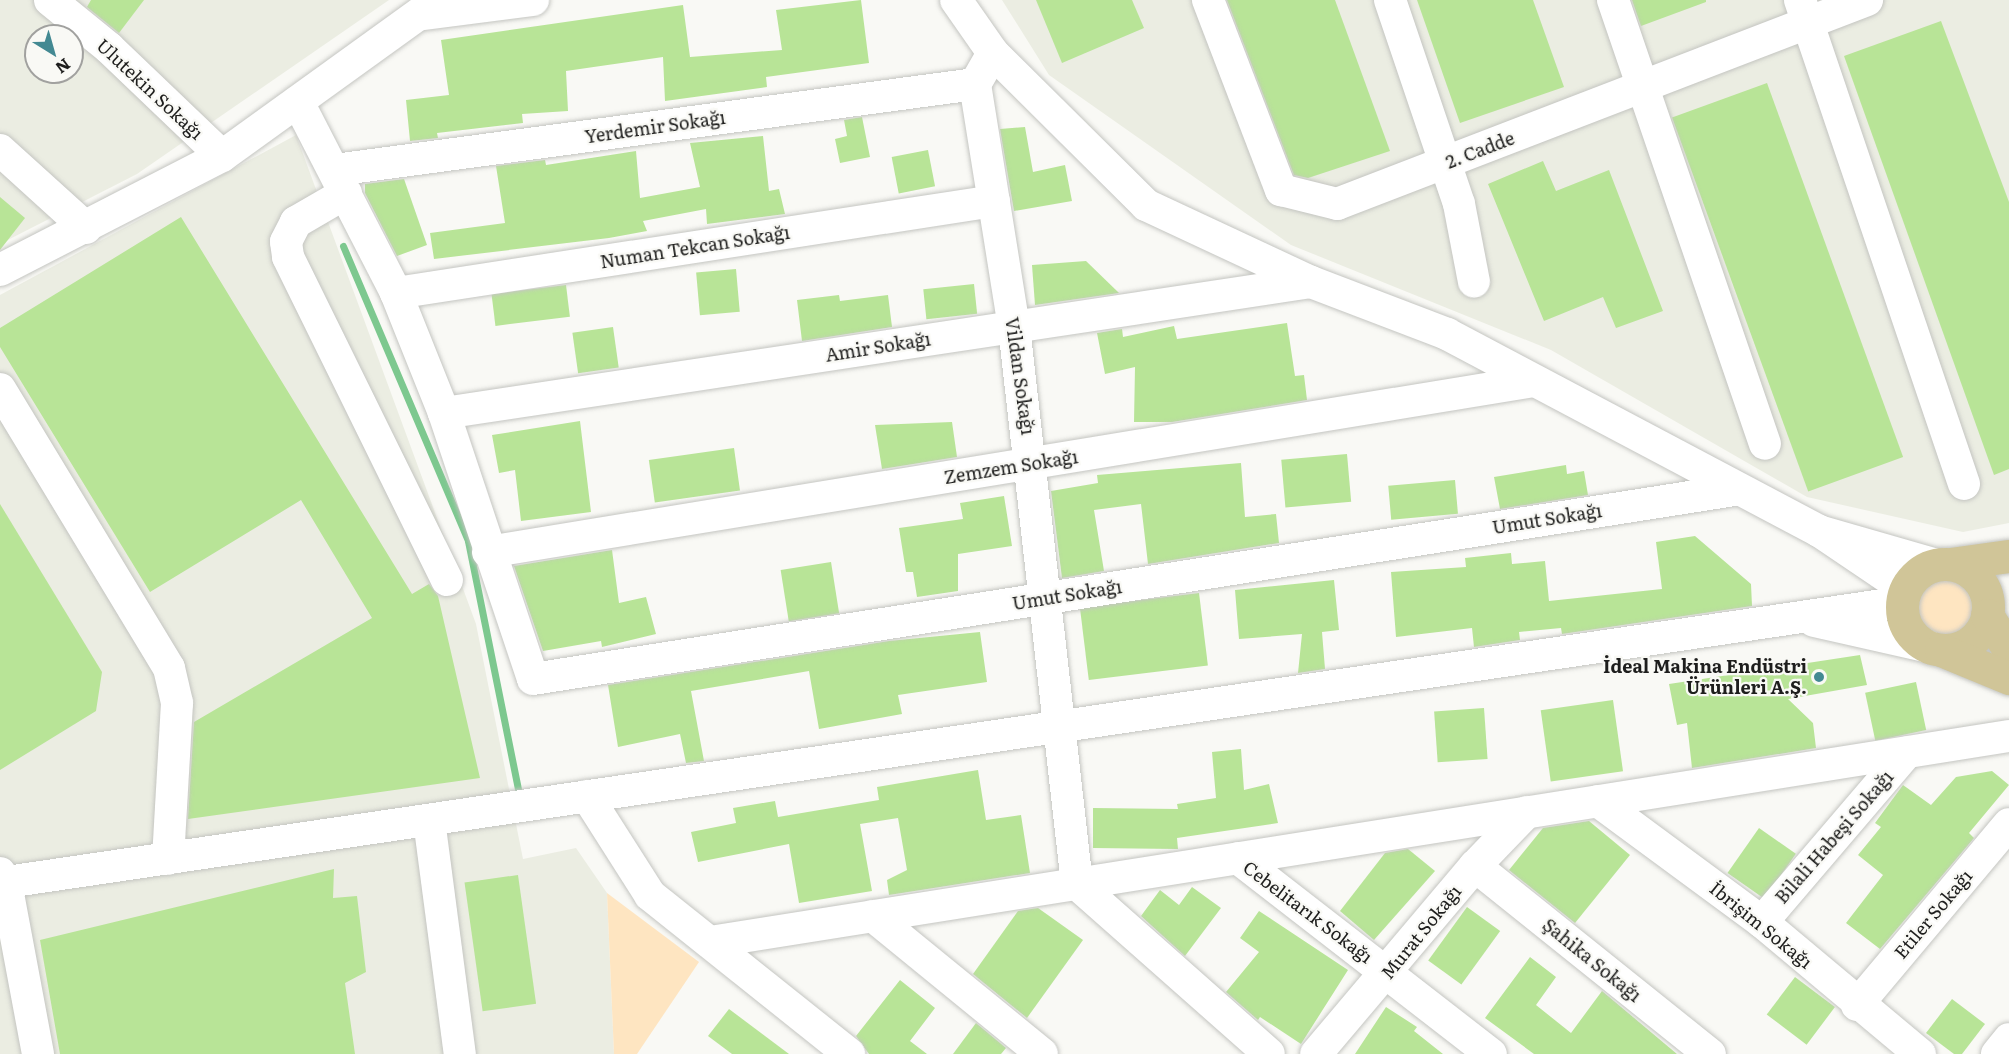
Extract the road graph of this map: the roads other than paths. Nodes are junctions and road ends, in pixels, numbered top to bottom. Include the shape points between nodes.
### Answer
1 (51, 0) edge
2 (533, 0) edge
3 (956, 0) edge
4 (1208, 0) edge
5 (1390, 0) edge
6 (1613, 0) edge
7 (1867, 0) edge
8 (430, 7) edge
9 (1804, 11) edge
10 (993, 53) junction
11 (975, 84) junction
12 (1645, 86) junction
13 (298, 102) junction
14 (0, 150) edge
15 (222, 156) junction
16 (1444, 164) junction
17 (340, 181) junction
18 (994, 201) junction
19 (86, 228) junction
20 (0, 270) edge
21 (1311, 282) junction
22 (1474, 282) dead end
23 (396, 293) junction
24 (1014, 327) junction
25 (1534, 381) junction
26 (0, 389) edge
27 (444, 413) junction
28 (1765, 444) dead end
29 (1032, 463) junction
30 (1965, 484) dead end
31 (1734, 490) junction
32 (1819, 531) junction
33 (488, 552) junction
34 (2009, 556) edge
35 (1943, 564) junction
36 (447, 580) dead end
37 (1904, 596) junction
38 (1047, 598) junction
39 (1995, 601) edge
40 (1792, 617) junction
41 (1935, 648) junction
42 (2009, 650) edge
43 (2009, 678) edge
44 (1062, 726) junction
45 (2009, 736) edge
46 (1907, 752) junction
47 (587, 796) junction
48 (1598, 801) junction
49 (1527, 812) junction
50 (429, 820) junction
51 (2009, 824) edge
52 (1238, 858) junction
53 (168, 859) junction
54 (1475, 866) junction
55 (2, 880) edge
56 (1077, 884) junction
57 (873, 916) junction
58 (1762, 922) junction
59 (710, 942) junction
60 (1388, 973) junction
61 (1857, 1005) junction
62 (2009, 1039) edge
63 (459, 1053) edge
64 (38, 1054) edge
65 (849, 1054) edge
66 (1042, 1054) edge
67 (1269, 1054) edge
68 (1316, 1054) edge
69 (1491, 1054) edge
70 (1710, 1054) edge
71 (1920, 1054) edge
72 (1997, 1054) edge

1 - 15 street, Ulutekin Sokağı via 109,48
2 - 8 street
3 - 10 street
4 - 16 street, 2. Cadde via 1281,190 1337,204
5 - 16 street
6 - 12 street
7 - 9 street, 2. Cadde
8 - 13 street
9 - 12 street, 2. Cadde
9 - 30 street
10 - 11 street
10 - 21 street via 1146,205
11 - 17 street, Yerdemir Sokağı
11 - 18 street, Vildan Sokağı
12 - 16 street, 2. Cadde
12 - 28 street
13 - 15 street
13 - 17 street
14 - 19 street
15 - 19 street
16 - 22 street via 1459,204
17 - 23 street
17 - 36 street via 297,222 286,242 288,257
18 - 23 street, Numan Tekcan Sokağı
18 - 24 street, Vildan Sokağı
19 - 20 street
21 - 24 street, Amir Sokağı
21 - 25 street via 1447,334
23 - 27 street
24 - 27 street, Amir Sokağı
24 - 29 street, Vildan Sokağı
25 - 29 street, Zemzem Sokağı
25 - 31 street
26 - 53 street via 169,668 177,703
27 - 33 street
29 - 33 street, Zemzem Sokağı
29 - 38 street, Vildan Sokağı
31 - 32 street
31 - 38 street, Umut Sokağı
32 - 35 street
32 - 37 street
33 - 38 street, Umut Sokağı via 533,679
34 - 35 main road
35 - 37 main road via 1923,569
35 - 39 main road via 1975,576
37 - 40 street
37 - 41 main road via 1908,629
38 - 44 street, Vildan Sokağı
39 - 41 main road via 1976,637 1954,649
39 - 42 main road
40 - 41 street
40 - 44 street
41 - 43 main road
44 - 47 street
44 - 56 street, Vildan Sokağı
45 - 46 street
46 - 48 street
46 - 58 street, Bilali Habeşi Sokağı
47 - 50 street
47 - 59 street via 650,895
48 - 49 street
48 - 58 street, İbrişim Sokağı
49 - 52 street
49 - 54 street, Murat Sokağı
50 - 53 street
50 - 63 street
51 - 61 street, Etiler Sokağı
52 - 56 street
52 - 60 street, Cebelitarık Sokağı
53 - 55 street
54 - 60 street, Murat Sokağı
54 - 70 street, Şahika Sokağı
55 - 64 street
56 - 57 street
56 - 67 street
57 - 59 street
57 - 66 street
58 - 61 street, İbrişim Sokağı
59 - 65 street
60 - 68 street, Murat Sokağı
60 - 69 street, Cebelitarık Sokağı
61 - 71 street, İbrişim Sokağı
62 - 72 street

